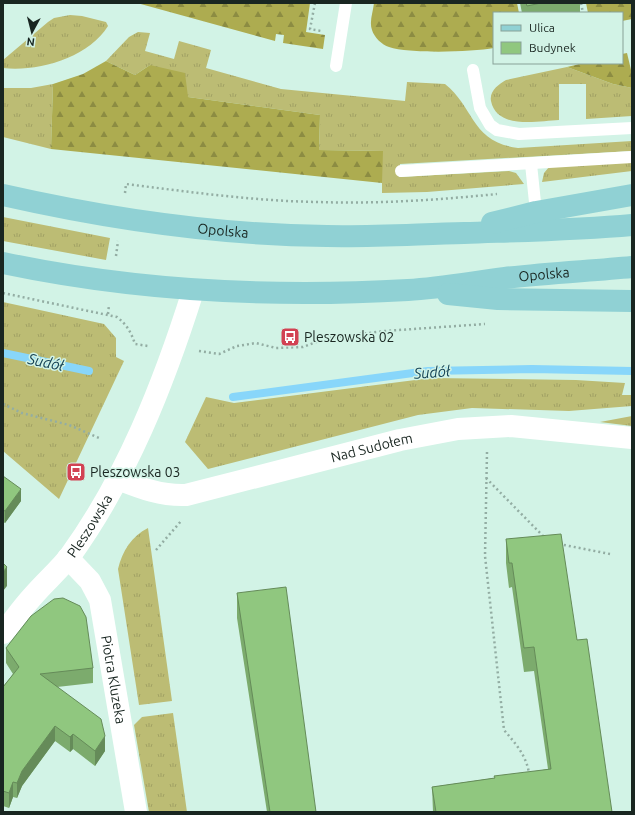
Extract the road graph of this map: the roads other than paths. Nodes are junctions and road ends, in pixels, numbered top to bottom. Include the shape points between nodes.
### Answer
1 (346, 3) edge
2 (336, 66) dead end
3 (473, 70) dead end
4 (632, 128) edge
5 (632, 157) edge
6 (531, 164) junction
7 (401, 171) dead end
8 (3, 195) edge
9 (632, 195) edge
10 (536, 212) junction
11 (632, 225) edge
12 (446, 234) junction
13 (3, 263) edge
14 (632, 267) edge
15 (409, 290) junction
16 (193, 291) junction
17 (632, 301) edge
18 (632, 438) edge
19 (118, 479) junction
20 (68, 558) junction
21 (3, 634) edge
22 (136, 812) edge

1 - 2 lane
3 - 4 lane via 480,108 490,125 497,130 519,134
5 - 6 lane
6 - 7 lane
6 - 10 lane
8 - 12 main road, Opolska via 146,221 280,234
9 - 10 main road, Opolska
10 - 12 main road, Opolska
11 - 12 main road, Opolska via 575,230
13 - 16 main road, Opolska via 85,279
14 - 15 main road, Opolska
15 - 16 main road, Opolska via 298,294
15 - 17 main road, Opolska via 498,299
16 - 19 street, Pleszowska via 166,369
18 - 19 street, Nad Sudołem via 548,428 488,426 400,440 186,495 163,495
19 - 20 street, Pleszowska
20 - 21 street, Pleszowska
20 - 22 street, Piotra Kluzeka via 90,581 100,600

